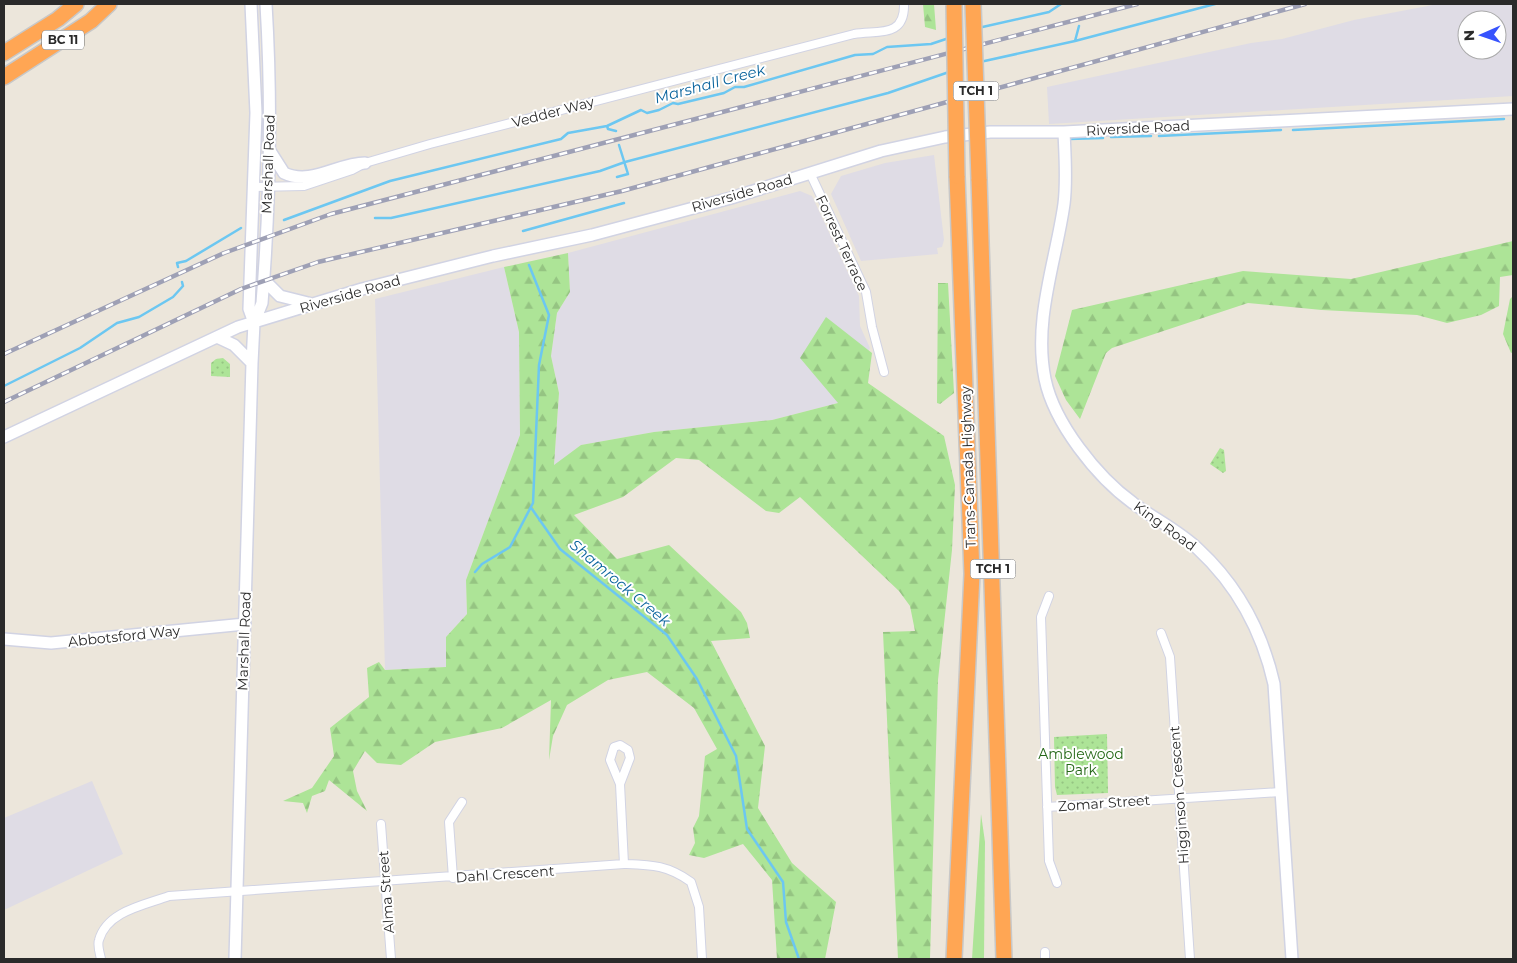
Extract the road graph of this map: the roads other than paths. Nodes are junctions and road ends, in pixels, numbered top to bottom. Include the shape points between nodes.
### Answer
1 (76, 4) edge
2 (109, 4) edge
3 (251, 4) edge
4 (266, 4) edge
5 (904, 4) edge
6 (954, 4) edge
7 (973, 4) edge
8 (11, 44) edge
9 (4, 53) edge
10 (8, 75) edge
11 (4, 86) edge
12 (1513, 109) edge
13 (1064, 132) junction
14 (269, 151) junction
15 (365, 163) junction
16 (810, 173) junction
17 (253, 187) junction
18 (268, 187) junction
19 (264, 280) junction
20 (313, 304) junction
21 (254, 323) junction
22 (217, 337) junction
23 (252, 362) junction
24 (884, 372) dead end
25 (4, 437) edge
26 (1049, 596) dead end
27 (245, 624) junction
28 (1161, 633) dead end
29 (4, 639) edge
30 (620, 784) dead end
31 (1280, 792) junction
32 (1179, 798) junction
33 (462, 802) dead end
34 (1048, 807) junction
35 (381, 824) dead end
36 (624, 864) junction
37 (452, 878) junction
38 (386, 882) junction
39 (1057, 883) dead end
40 (236, 893) junction
41 (101, 959) edge
42 (235, 959) edge
43 (391, 959) edge
44 (702, 959) edge
45 (954, 959) edge
46 (1004, 959) edge
47 (1190, 959) edge
48 (1292, 959) edge

1 - 8 highway, BC 11 via 58,19
2 - 10 highway, BC 11 via 91,21
3 - 17 street, Marshall Road via 256,113
4 - 14 street, Marshall Road
5 - 15 street, Vedder Way via 901,22 894,29 854,34
6 - 45 highway, Trans-Canada Highway / TCH 1, bridge via 972,574
7 - 46 highway, Trans-Canada Highway / TCH 1, bridge
8 - 9 highway, BC 11
10 - 11 highway
12 - 13 street, Riverside Road
13 - 16 street, Riverside Road via 990,132 945,137 881,151
13 - 31 street, King Road via 1064,204 1043,321 1045,381 1067,428 1096,468 1133,504 1196,548 1227,580 1253,620 1274,684
14 - 15 street via 284,173 301,178 350,163
14 - 18 street, Marshall Road
15 - 18 street, Vedder Way via 304,186
16 - 20 street, Riverside Road via 610,230 421,273
16 - 24 street, Forrest Terrace via 866,292
17 - 18 street, Vedder Way
17 - 21 street, Marshall Road via 249,309
18 - 19 street, Marshall Road
19 - 20 street via 280,296
19 - 21 street, Marshall Road via 262,303
20 - 21 street, Riverside Road
21 - 22 street, Riverside Road
21 - 23 street, Marshall Road
22 - 23 street via 234,345
22 - 25 street, Riverside Road
23 - 27 street, Marshall Road
26 - 34 street via 1041,617
27 - 29 street, Abbotsford Way via 50,643
27 - 40 street, Marshall Road
28 - 32 street, Higginson Crescent via 1170,658
30 - 36 street
31 - 32 street, Zomar Street
31 - 48 street, King Road
32 - 34 street, Zomar Street
32 - 47 street, Higginson Crescent
33 - 37 street via 449,822
34 - 39 street via 1049,860
35 - 38 street, Alma Street
36 - 37 street, Dahl Crescent
36 - 44 street, Dahl Crescent via 654,864 691,882 699,907
37 - 38 street, Dahl Crescent
38 - 40 street, Dahl Crescent
38 - 43 street, Alma Street
40 - 41 street, Dahl Crescent via 169,896 125,911 109,923 98,941
40 - 42 street, Marshall Road

